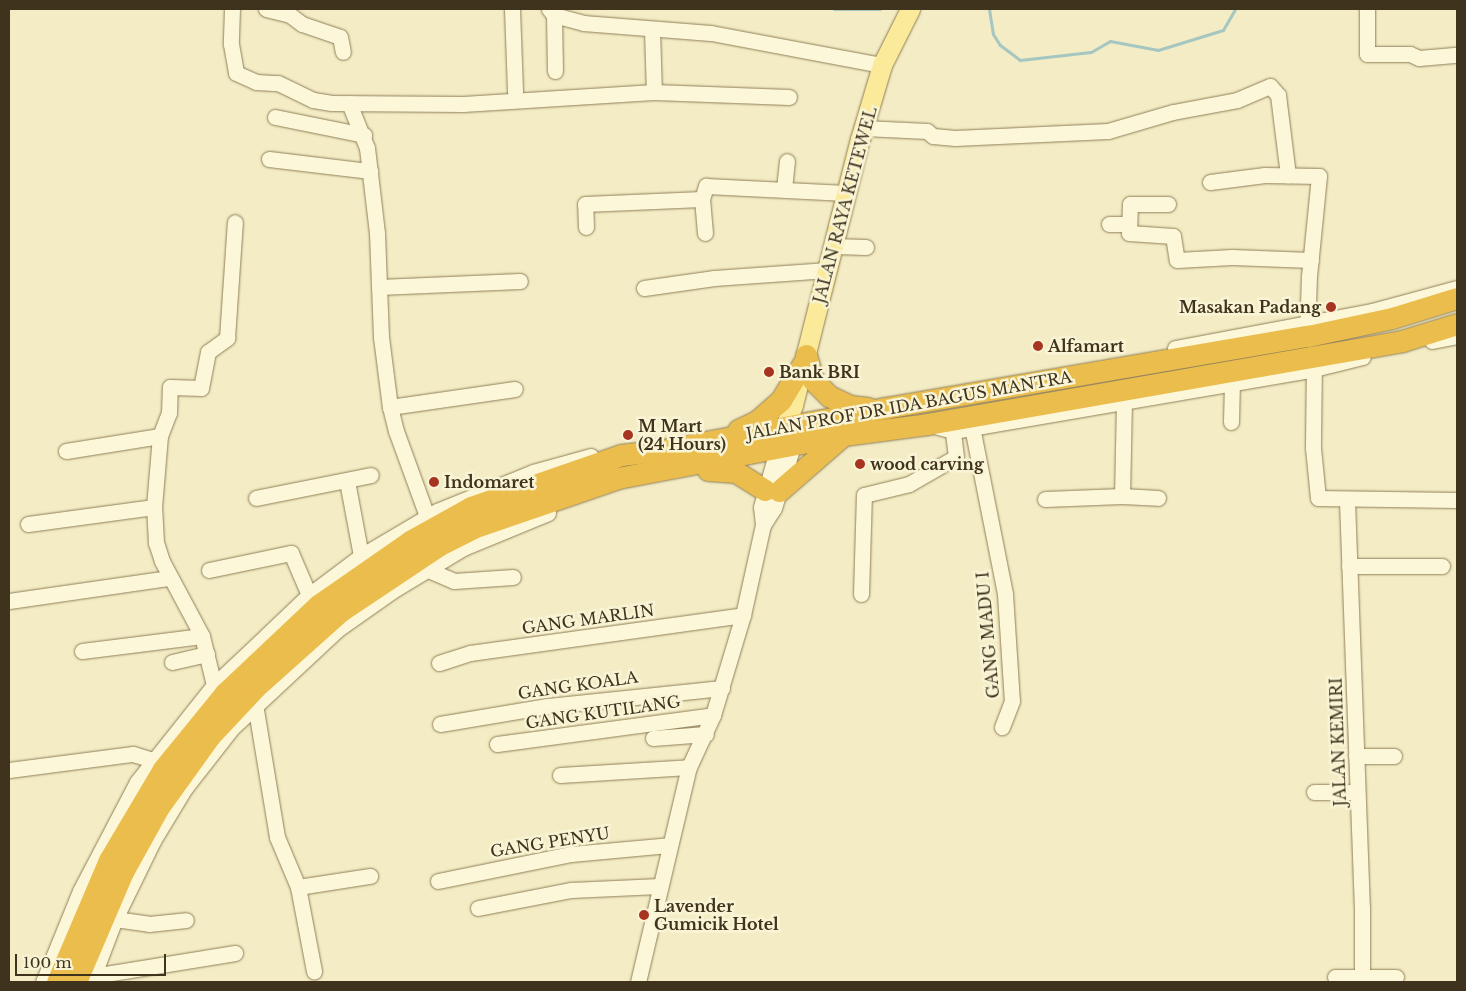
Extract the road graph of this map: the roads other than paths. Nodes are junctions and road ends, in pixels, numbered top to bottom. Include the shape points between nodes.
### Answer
1 (232, 9) edge
2 (266, 9) edge
3 (512, 9) edge
4 (1367, 9) edge
5 (909, 10) edge
6 (557, 11) edge
7 (652, 30) junction
8 (343, 52) dead end
9 (1457, 56) edge
10 (882, 66) junction
11 (556, 72) dead end
12 (515, 92) dead end
13 (654, 92) junction
14 (789, 97) dead end
15 (350, 102) junction
16 (274, 116) dead end
17 (864, 128) junction
18 (364, 135) junction
19 (269, 159) dead end
20 (787, 161) dead end
21 (370, 171) junction
22 (1288, 175) junction
23 (1210, 182) dead end
24 (784, 189) junction
25 (846, 193) junction
26 (702, 199) junction
27 (1168, 204) dead end
28 (235, 222) dead end
29 (1108, 224) dead end
30 (1129, 224) junction
31 (586, 227) dead end
32 (705, 233) dead end
33 (834, 246) junction
34 (866, 247) dead end
35 (1311, 260) junction
36 (828, 270) junction
37 (520, 281) dead end
38 (378, 287) junction
39 (644, 288) dead end
40 (1457, 288) edge
41 (1457, 298) edge
42 (1457, 324) edge
43 (1307, 330) junction
44 (1457, 336) edge
45 (805, 358) junction
46 (1314, 363) junction
47 (1232, 382) junction
48 (515, 389) dead end
49 (1124, 400) junction
50 (390, 407) junction
51 (885, 408) junction
52 (1231, 422) dead end
53 (927, 424) junction
54 (972, 427) junction
55 (788, 431) junction
56 (953, 431) junction
57 (844, 435) junction
58 (160, 436) junction
59 (66, 451) dead end
60 (621, 455) junction
61 (663, 460) junction
62 (371, 475) dead end
63 (618, 478) junction
64 (347, 481) junction
65 (772, 490) junction
66 (1122, 496) junction
67 (256, 498) dead end
68 (1158, 498) dead end
69 (1045, 499) dead end
70 (1348, 500) junction
71 (1457, 500) edge
72 (154, 507) junction
73 (427, 516) junction
74 (28, 524) dead end
75 (361, 556) junction
76 (1350, 566) junction
77 (1442, 566) dead end
78 (426, 569) junction
79 (209, 570) dead end
80 (513, 577) dead end
81 (169, 578) junction
82 (861, 594) dead end
83 (309, 595) junction
84 (373, 596) junction
85 (9, 602) edge
86 (742, 615) junction
87 (202, 636) junction
88 (82, 651) dead end
89 (207, 654) junction
90 (172, 662) dead end
91 (440, 664) dead end
92 (214, 685) junction
93 (722, 688) junction
94 (255, 704) junction
95 (713, 715) junction
96 (440, 724) dead end
97 (1002, 727) dead end
98 (706, 734) junction
99 (653, 738) dead end
100 (497, 744) dead end
101 (1356, 756) junction
102 (1394, 756) dead end
103 (688, 768) junction
104 (9, 770) edge
105 (164, 775) junction
106 (560, 775) dead end
107 (1314, 792) dead end
108 (1357, 792) junction
109 (669, 845) junction
110 (370, 876) dead end
111 (438, 881) dead end
112 (659, 886) junction
113 (298, 887) junction
114 (478, 908) dead end
115 (115, 919) junction
116 (186, 920) dead end
117 (235, 953) dead end
118 (314, 971) dead end
119 (1335, 977) dead end
120 (1396, 977) dead end
121 (1362, 979) edge
122 (86, 980) edge
123 (43, 982) edge
124 (58, 982) edge
125 (638, 982) edge

1 - 15 street via 231,44 236,74 256,82 278,83 313,100
2 - 8 street via 290,14 302,24 340,37
3 - 12 street
4 - 9 street via 1367,54 1410,54 1419,58
5 - 10 main road, JALAN RAYA KETEWEL
6 - 7 street via 582,23
6 - 11 street
7 - 10 street via 720,34
7 - 13 street
10 - 17 main road, JALAN RAYA KETEWEL
13 - 14 street
13 - 15 street via 463,104
15 - 18 street
16 - 18 street
17 - 22 street via 927,131 933,136 954,138 1108,131 1172,112 1237,100 1270,86 1278,95
17 - 25 main road, JALAN RAYA KETEWEL
18 - 21 street
19 - 21 street
20 - 24 street
21 - 38 street
22 - 23 street
22 - 35 street via 1316,175 1320,180
24 - 25 street
24 - 26 street via 706,186
25 - 33 main road, JALAN RAYA KETEWEL
26 - 31 street via 585,204
26 - 32 street
27 - 30 street via 1131,203
28 - 58 street via 226,338 208,352 201,388 170,387 169,413
29 - 30 street
30 - 35 street via 1130,234 1173,236 1179,261 1232,257
33 - 34 street
33 - 36 main road, JALAN RAYA KETEWEL
35 - 43 street
36 - 39 street via 759,274
36 - 45 main road, JALAN RAYA KETEWEL
37 - 38 street
38 - 50 street via 380,337
40 - 43 street
41 - 43 highway, JALAN PROF DR IDA BAGUS MANTRA via 1392,318
42 - 46 highway, JALAN PROF DR IDA BAGUS MANTRA
43 - 51 highway, JALAN PROF DR IDA BAGUS MANTRA
44 - 46 street
45 - 51 highway via 814,380 829,396 850,406
45 - 55 main road, JALAN RAYA KETEWEL
45 - 61 highway via 781,400 756,421
46 - 47 street
46 - 53 highway, JALAN PROF DR IDA BAGUS MANTRA
46 - 70 street via 1313,448 1318,498
47 - 49 street
47 - 52 street
48 - 50 street
49 - 54 street
49 - 66 street
50 - 73 street
51 - 55 highway, JALAN PROF DR IDA BAGUS MANTRA
53 - 56 street
53 - 57 highway, JALAN PROF DR IDA BAGUS MANTRA
54 - 56 street
54 - 97 street, GANG MADU I via 1005,594 1012,701
55 - 57 highway, JALAN PROF DR IDA BAGUS MANTRA
55 - 61 highway, JALAN PROF DR IDA BAGUS MANTRA
55 - 65 street, JALAN RAYA KETEWEL
56 - 82 street via 956,457 908,484 864,494
57 - 65 highway
58 - 59 street
58 - 72 street
60 - 61 highway, JALAN PROF DR IDA BAGUS MANTRA
60 - 73 street via 598,455 533,472
60 - 105 highway, JALAN PROF DR IDA BAGUS MANTRA via 471,506 435,525 345,586 286,633 246,671 184,740
61 - 63 highway, JALAN PROF DR IDA BAGUS MANTRA
61 - 65 highway via 729,470
62 - 64 street
63 - 78 street via 592,498 463,548
63 - 84 highway, JALAN PROF DR IDA BAGUS MANTRA via 472,528 438,546
64 - 67 street
64 - 75 street
65 - 86 street, JALAN RAYA KETEWEL via 762,507 763,525
66 - 68 street
66 - 69 street
70 - 71 street
70 - 76 street, JALAN KEMIRI
72 - 74 street
72 - 81 street via 156,543
73 - 75 street
75 - 83 street
76 - 77 street
76 - 101 street, JALAN KEMIRI
78 - 80 street via 454,581
78 - 84 street
79 - 83 street via 291,553
81 - 85 street
81 - 87 street
83 - 92 street
84 - 94 street
84 - 105 highway, JALAN PROF DR IDA BAGUS MANTRA via 341,611 256,687 210,736
86 - 91 street, GANG MARLIN via 470,653
86 - 93 street, JALAN RAYA KETEWEL
87 - 88 street
87 - 89 street
89 - 90 street
89 - 92 street
92 - 105 street
93 - 95 street, JALAN RAYA KETEWEL
93 - 96 street, GANG KOALA via 548,706
94 - 105 street via 232,728
94 - 113 street via 276,837
95 - 98 street, JALAN RAYA KETEWEL
95 - 100 street, GANG KUTILANG
98 - 99 street
98 - 103 street, JALAN RAYA KETEWEL via 695,749
101 - 102 street
101 - 108 street, JALAN KEMIRI
103 - 106 street
103 - 109 street, JALAN RAYA KETEWEL
104 - 105 street via 133,754
105 - 115 street via 153,841
105 - 122 highway, JALAN PROF DR IDA BAGUS MANTRA via 124,872
105 - 123 street via 80,890
105 - 124 highway, JALAN PROF DR IDA BAGUS MANTRA via 109,860
107 - 108 street
108 - 121 street, JALAN KEMIRI
109 - 111 street, GANG PENYU via 571,854
109 - 112 street, JALAN RAYA KETEWEL
110 - 113 street
112 - 114 street via 571,890
112 - 125 street, JALAN RAYA KETEWEL
113 - 118 street
115 - 116 street via 149,924
115 - 122 street
117 - 122 street
119 - 121 street
120 - 121 street

